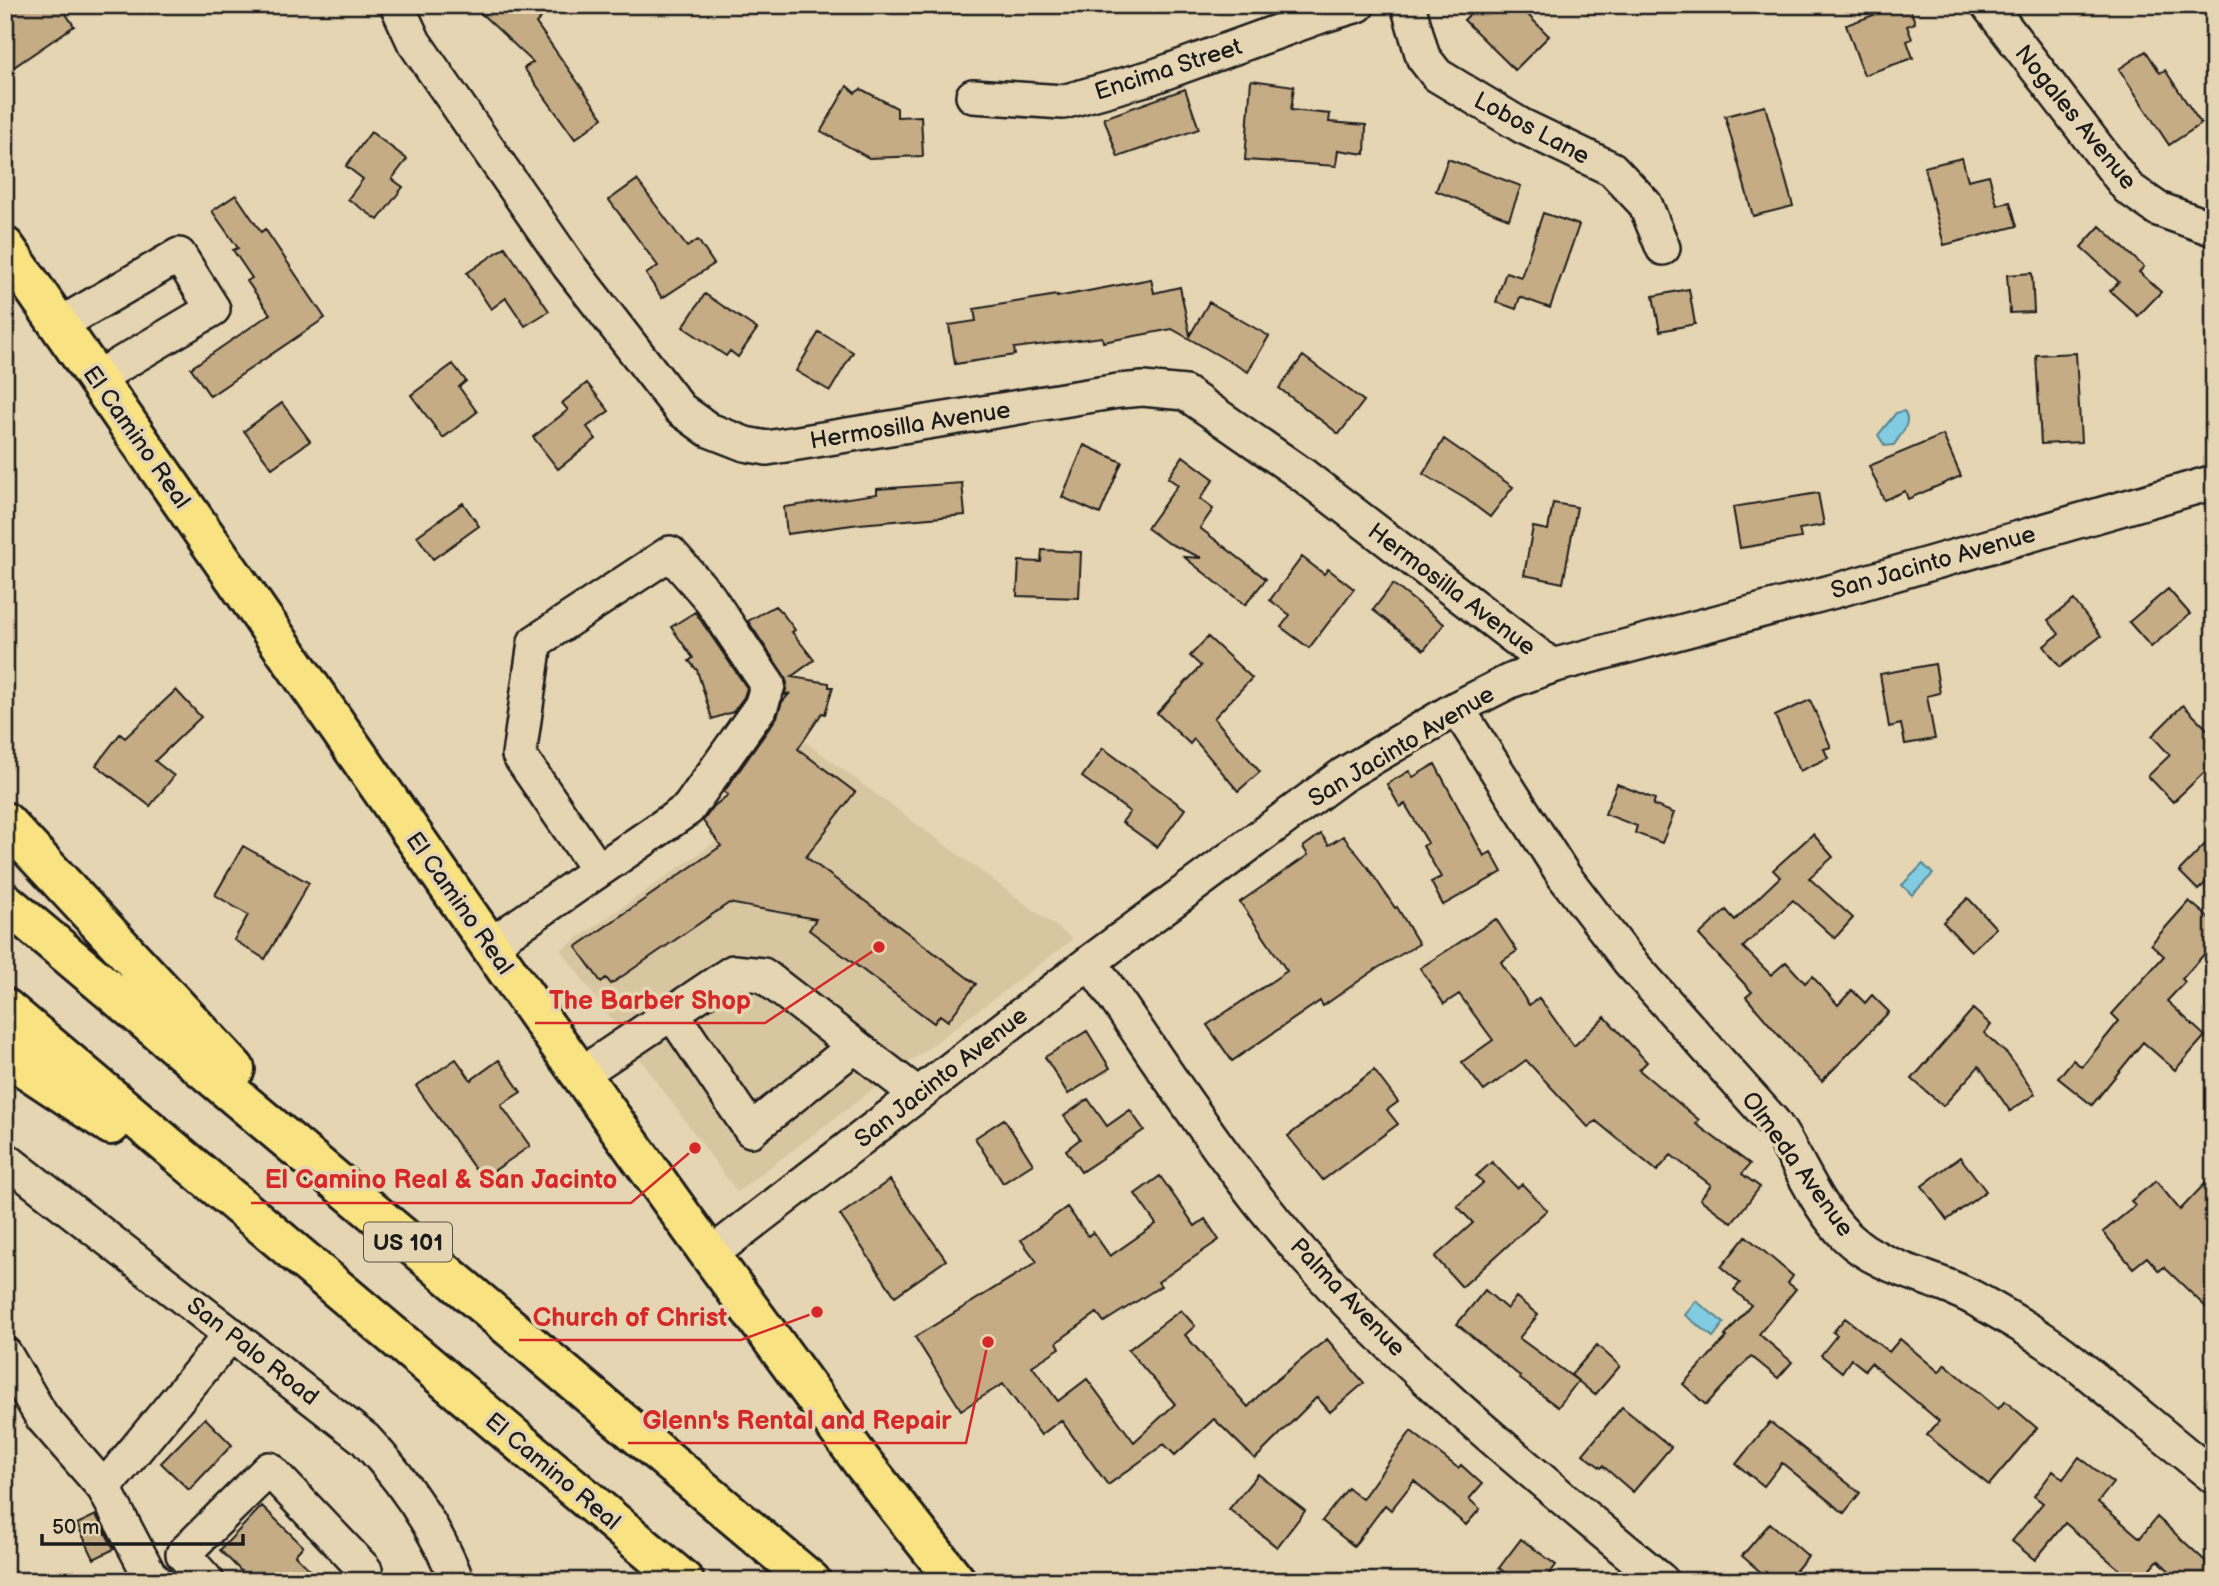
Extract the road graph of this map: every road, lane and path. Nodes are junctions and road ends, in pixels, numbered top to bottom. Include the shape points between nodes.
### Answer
1 (397, 5) edge
2 (1358, 5) edge
3 (1408, 5) edge
4 (1988, 5) edge
5 (973, 96) dead end
6 (2214, 229) edge
7 (5, 247) edge
8 (1663, 248) dead end
9 (59, 325) junction
10 (97, 379) junction
11 (2211, 490) edge
12 (1552, 666) junction
13 (1457, 708) junction
14 (5, 822) edge
15 (598, 870) junction
16 (5, 902) edge
17 (489, 945) junction
18 (1090, 962) junction
19 (5, 1009) edge
20 (672, 1013) junction
21 (855, 1046) junction
22 (5, 1055) edge
23 (581, 1074) junction
24 (917, 1094) junction
25 (5, 1159) edge
26 (353, 1196) junction
27 (264, 1226) junction
28 (710, 1255) junction
29 (231, 1334) junction
30 (5, 1354) edge
31 (2214, 1478) edge
32 (104, 1488) junction
33 (156, 1581) edge
34 (207, 1581) edge
35 (367, 1581) edge
36 (457, 1581) edge
37 (684, 1581) edge
38 (811, 1581) edge
39 (956, 1581) edge
40 (1661, 1581) edge

1 - 12 street, Hermosilla Avenue via 414,42 569,266 680,409 709,430 767,448 1118,391 1185,393 1303,475
2 - 5 street, Encima Street via 1152,77 1063,102
3 - 8 street, Lobos Lane via 1423,58 1437,75 1522,127 1612,169 1645,204
4 - 6 street, Nogales Avenue via 2128,188 2158,209
7 - 9 main road, El Camino Real
9 - 10 main road, El Camino Real
9 - 10 street via 179,255 213,309
10 - 17 main road, El Camino Real
11 - 12 street, San Jacinto Avenue
12 - 13 street, San Jacinto Avenue
13 - 18 street, San Jacinto Avenue via 1343,775
13 - 31 street, Olmeda Avenue via 1564,876 1629,961 1774,1123 1845,1236 1883,1261 1976,1299 2063,1353
14 - 26 main road
15 - 15 street via 519,755 535,642 670,554 708,596 768,685 761,706 688,809
15 - 17 street
16 - 26 main road, US 101
17 - 23 main road, El Camino Real
18 - 24 street, San Jacinto Avenue
18 - 40 street, Palma Avenue via 1239,1175 1302,1253 1375,1329 1503,1448
19 - 27 main road, El Camino Real
20 - 21 street via 733,972 763,975
20 - 21 street via 751,1130
20 - 23 street
21 - 24 street
22 - 27 main road
23 - 28 main road, El Camino Real
24 - 28 street, San Jacinto Avenue
25 - 29 street, San Palo Road
26 - 38 main road, US 101
27 - 37 main road, El Camino Real
28 - 39 main road, El Camino Real
29 - 32 street
29 - 36 street, San Palo Road via 365,1439 411,1493
30 - 32 street via 42,1417
32 - 33 street
34 - 35 street via 183,1554 269,1469 365,1570

